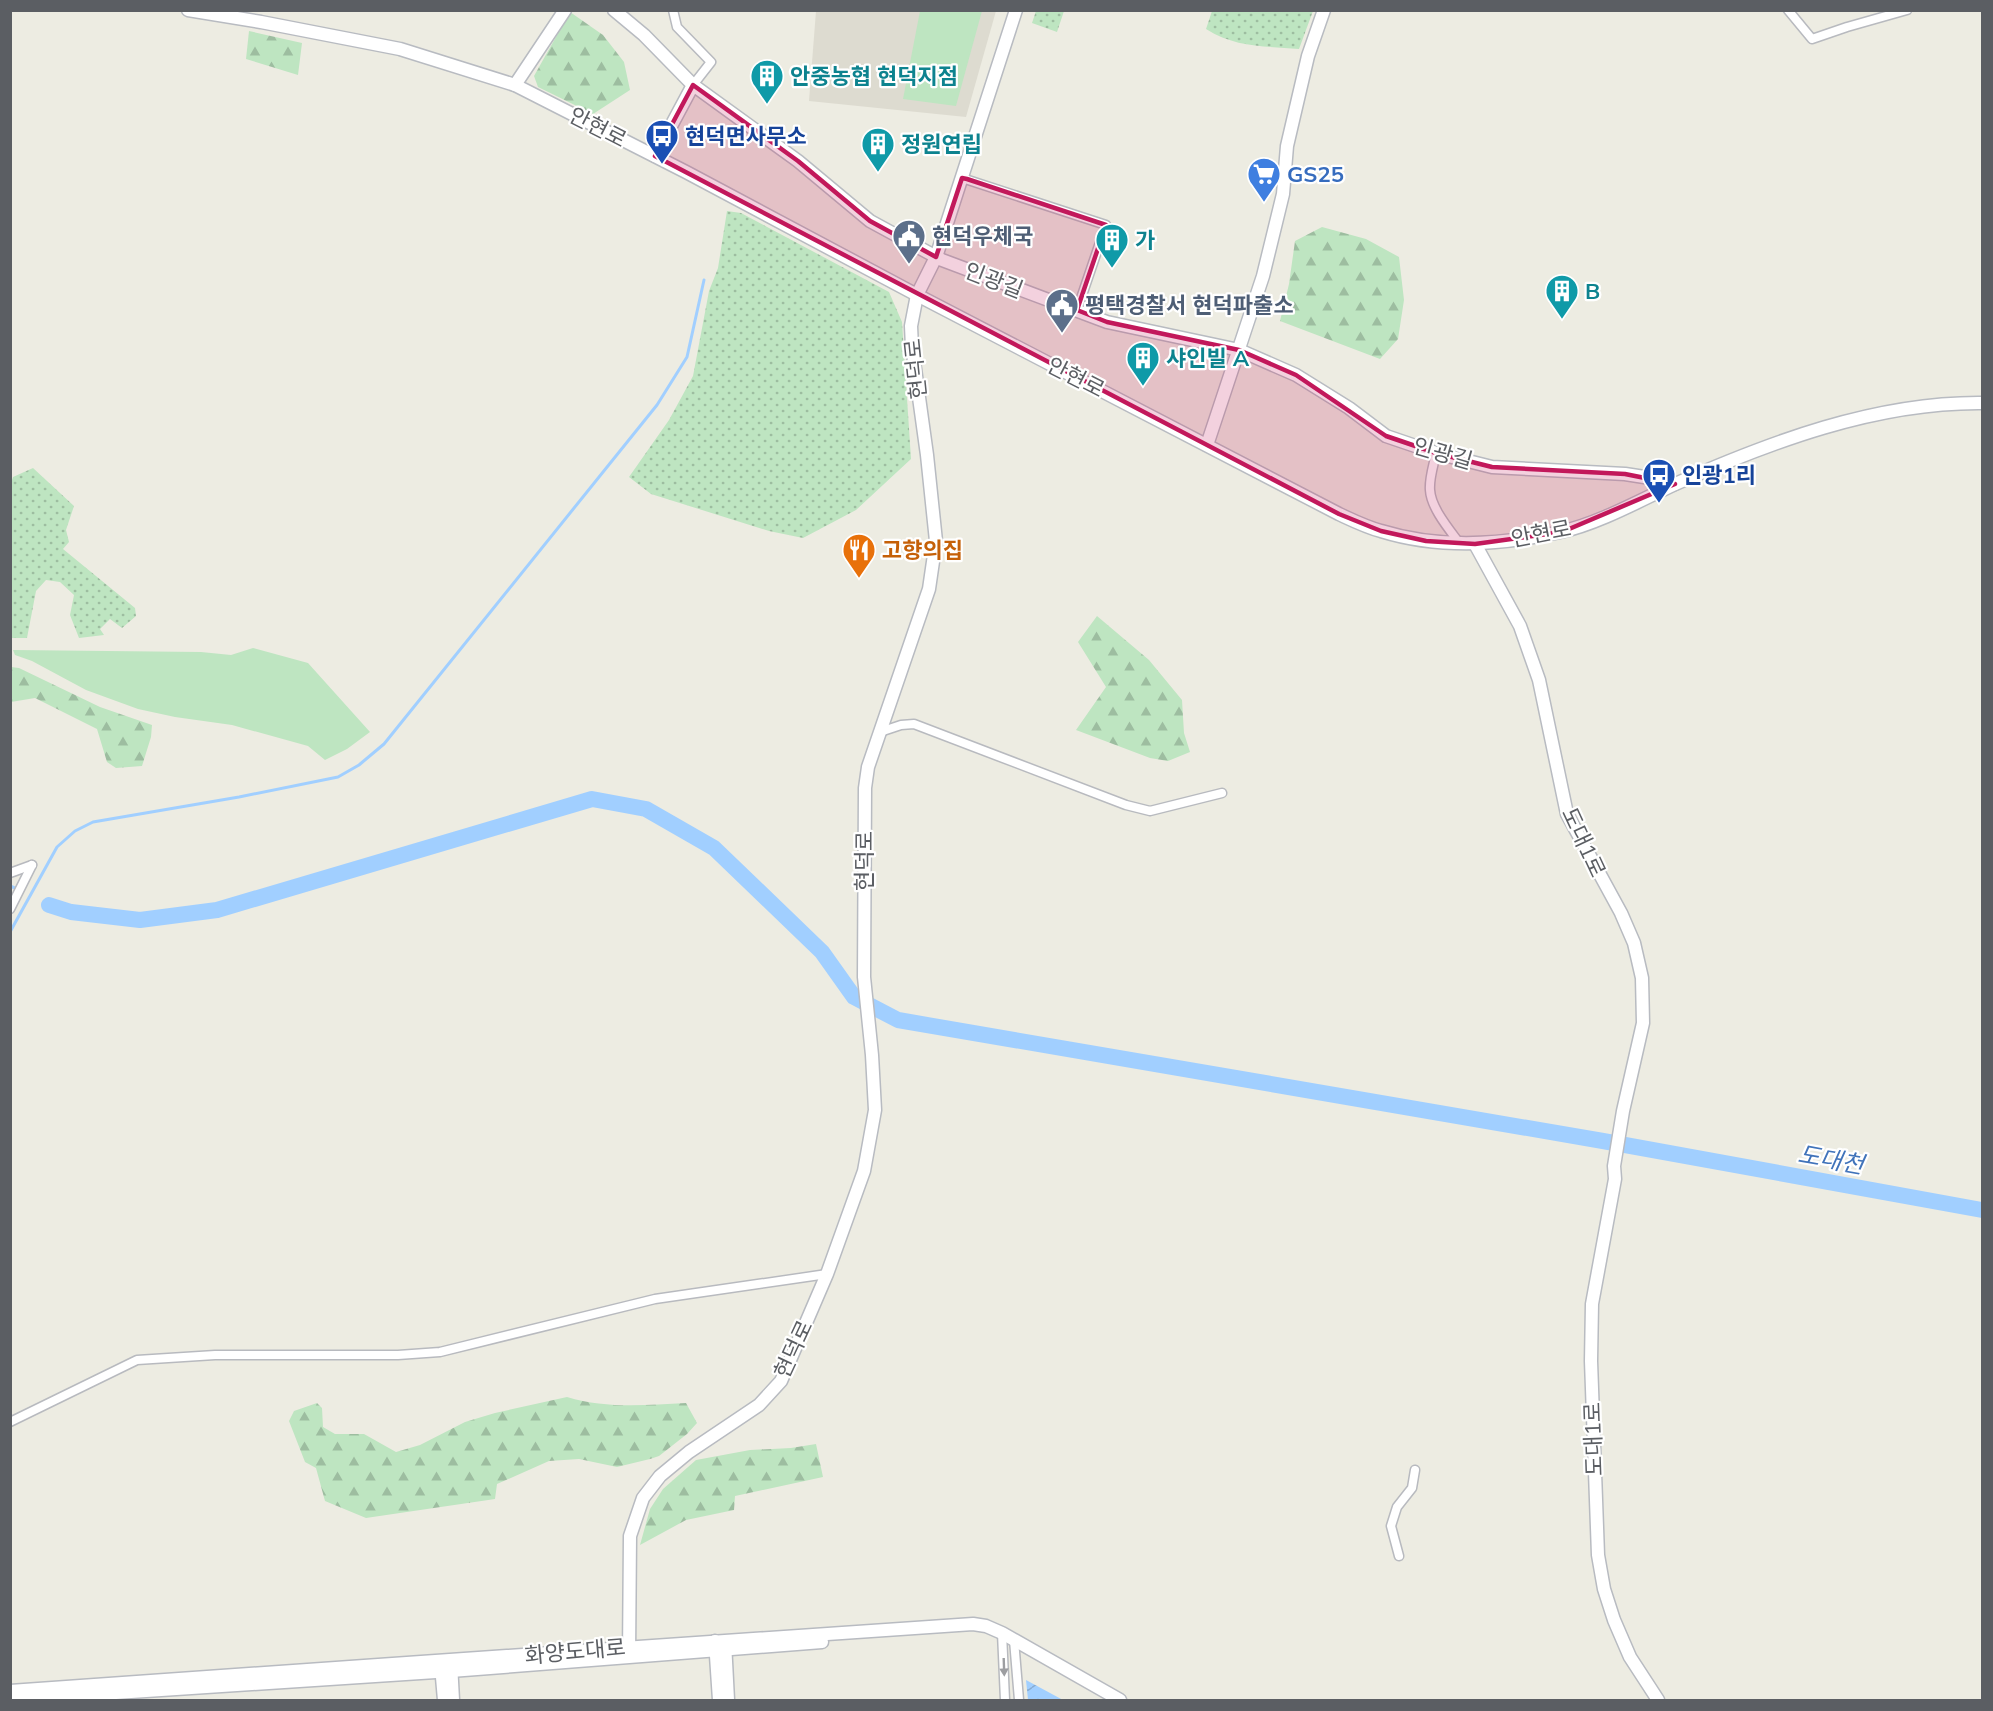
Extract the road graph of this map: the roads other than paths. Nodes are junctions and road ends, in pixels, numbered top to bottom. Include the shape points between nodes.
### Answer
1 (188, 10) edge
2 (566, 10) edge
3 (614, 10) edge
4 (673, 10) edge
5 (1016, 10) edge
6 (1324, 10) edge
7 (1788, 10) edge
8 (1907, 10) edge
9 (515, 85) junction
10 (693, 85) junction
11 (655, 156) junction
12 (962, 178) junction
13 (936, 257) junction
14 (917, 295) junction
15 (1077, 310) junction
16 (1239, 351) junction
17 (1983, 403) edge
18 (1207, 445) junction
19 (1436, 453) junction
20 (1675, 484) junction
21 (1460, 544) junction
22 (1475, 544) junction
23 (880, 732) junction
24 (1222, 793) dead end
25 (10, 873) edge
26 (10, 909) edge
27 (827, 1274) junction
28 (10, 1422) edge
29 (1415, 1470) dead end
30 (1399, 1556) dead end
31 (1009, 1640) junction
32 (720, 1644) junction
33 (629, 1651) junction
34 (446, 1666) junction
35 (10, 1692) edge
36 (10, 1700) edge
37 (444, 1701) edge
38 (453, 1701) edge
39 (719, 1701) edge
40 (728, 1701) edge
41 (1005, 1701) edge
42 (1019, 1701) edge
43 (1111, 1701) edge
44 (1120, 1701) edge
45 (1658, 1701) edge

1 - 9 street, 안현로 via 400,49
2 - 9 street
3 - 10 street, 인광길
4 - 10 street via 677,27 711,62
5 - 12 street, 현덕로
6 - 16 street via 1308,56 1287,146 1283,194 1266,266
7 - 8 street via 1812,39
9 - 11 street, 안현로
10 - 11 street
10 - 13 street, 인광길 via 798,161 870,221
11 - 14 street, 안현로
12 - 13 street, 현덕로
12 - 15 street via 1106,225
13 - 14 street, 현덕로
13 - 15 street, 인광길
14 - 18 street, 안현로
14 - 23 street, 현덕로 via 911,326 912,347 936,541 929,589
15 - 16 street, 인광길 via 1107,322
16 - 18 street
16 - 19 street, 인광길 via 1296,375 1386,436
17 - 20 street, 안현로 via 1957,402 1871,414 1794,437
18 - 21 street, 안현로 via 1339,514 1381,531
19 - 20 street, 인광길 via 1492,467 1625,474
19 - 21 street via 1430,492 1435,507
20 - 22 street, 안현로 via 1562,532
21 - 22 street, 안현로
22 - 45 street, 도대1로 via 1520,626 1539,680 1567,814 1621,913 1634,943 1642,978 1643,1023 1623,1111 1592,1304 1591,1361 1598,1555 1604,1589 1630,1657
23 - 24 street via 914,724 1126,806 1150,811
23 - 27 street, 현덕로 via 868,767 864,810 864,977 875,1110 864,1171
25 - 26 street via 32,865
27 - 28 street via 655,1299 440,1352 215,1354 136,1360
27 - 33 street, 현덕로 via 781,1381 759,1405 660,1476 643,1498 630,1536
29 - 30 street via 1412,1488 1397,1507 1391,1526
31 - 32 street, 화양도대로 via 986,1626 973,1624
31 -> 41 street
31 - 42 street
31 - 43 street, 화양도대로
31 - 44 street, 화양도대로
32 - 33 street, 화양도대로
32 - 39 street
32 - 40 street
33 - 34 street, 화양도대로
34 - 35 street, 화양도대로
34 - 36 street, 화양도대로
34 - 37 street
34 - 38 street

